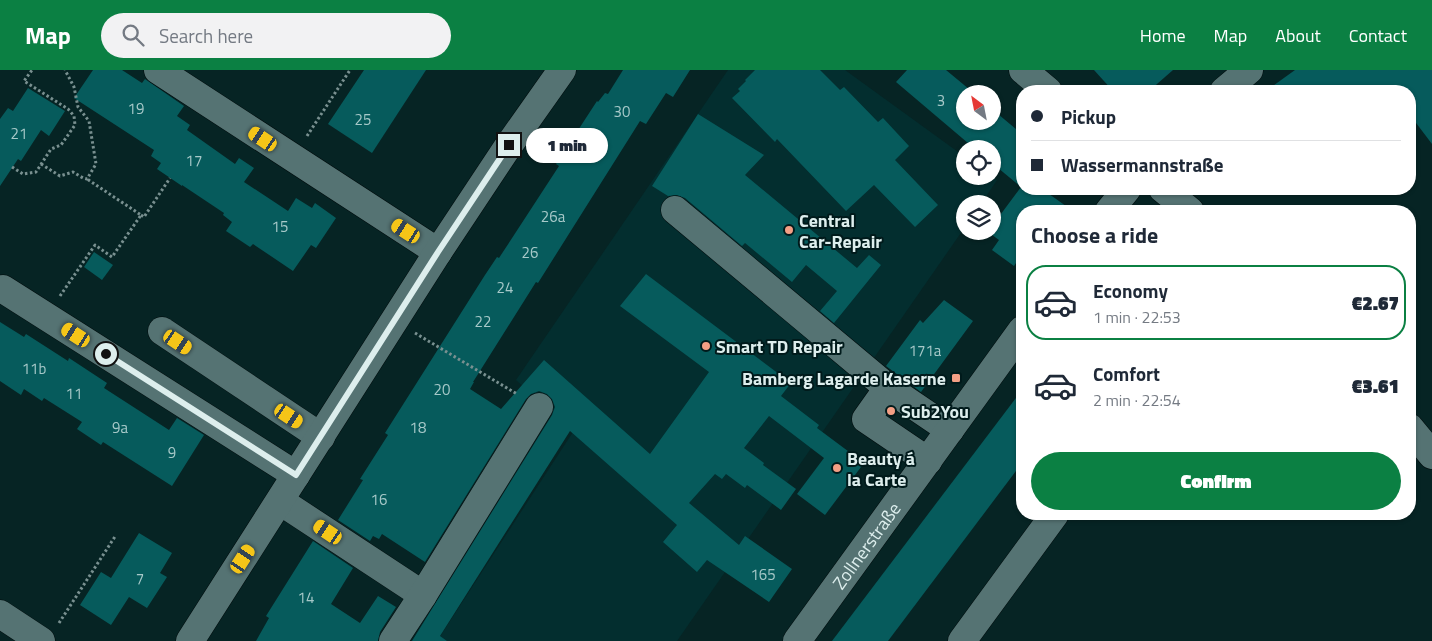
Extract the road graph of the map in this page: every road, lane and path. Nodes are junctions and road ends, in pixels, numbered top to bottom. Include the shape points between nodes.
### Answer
1 (32, 70) edge
2 (65, 70) edge
3 (158, 70) edge
4 (350, 70) edge
5 (562, 70) edge
6 (1023, 70) edge
7 (1249, 70) edge
8 (1041, 85) edge
9 (1231, 85) edge
10 (292, 158) junction
11 (41, 164) junction
12 (12, 167) dead end
13 (170, 178) dead end
14 (87, 179) junction
15 (1121, 195) edge
16 (1170, 195) edge
17 (1114, 205) edge
18 (1183, 205) edge
19 (675, 210) dead end
20 (141, 215) junction
21 (438, 252) junction
22 (3, 289) dead end
23 (60, 296) dead end
24 (394, 321) junction
25 (162, 331) dead end
26 (1016, 338) edge
27 (888, 388) junction
28 (539, 407) joint
29 (950, 430) junction
30 (1416, 435) edge
31 (321, 437) junction
32 (1432, 455) edge
33 (928, 461) junction
34 (296, 475) junction
35 (280, 500) junction
36 (1051, 520) edge
37 (116, 536) dead end
38 (423, 595) junction
39 (0, 614) edge
40 (49, 633) edge
41 (190, 641) edge
42 (393, 641) edge
43 (797, 641) edge
44 (962, 641) edge

1 - 11 path via 24,81 68,109 74,116 75,125 61,145 51,149
2 - 14 path via 74,86 78,107 89,121 96,164
3 - 10 street
4 - 10 path
5 - 21 street
6 - 8 street
7 - 9 street
10 - 21 street
11 - 12 path via 36,172 23,174
11 - 14 path via 60,176 74,172
13 - 20 path via 144,217
14 - 20 path
15 - 17 street
16 - 18 street
19 - 27 street
20 - 23 path via 112,257 95,245
21 - 24 street
22 - 34 street
24 - 28 path
24 - 31 street
25 - 31 street
26 - 29 street, Zollnerstraße
27 - 29 street
27 - 33 street via 866,419
28 - 38 street
29 - 33 street, Zollnerstraße
30 - 32 street
31 - 34 street
33 - 43 street, Zollnerstraße
34 - 35 street
35 - 38 street
35 - 41 street
36 - 44 street
37 - 40 path
38 - 42 street
39 - 40 street

